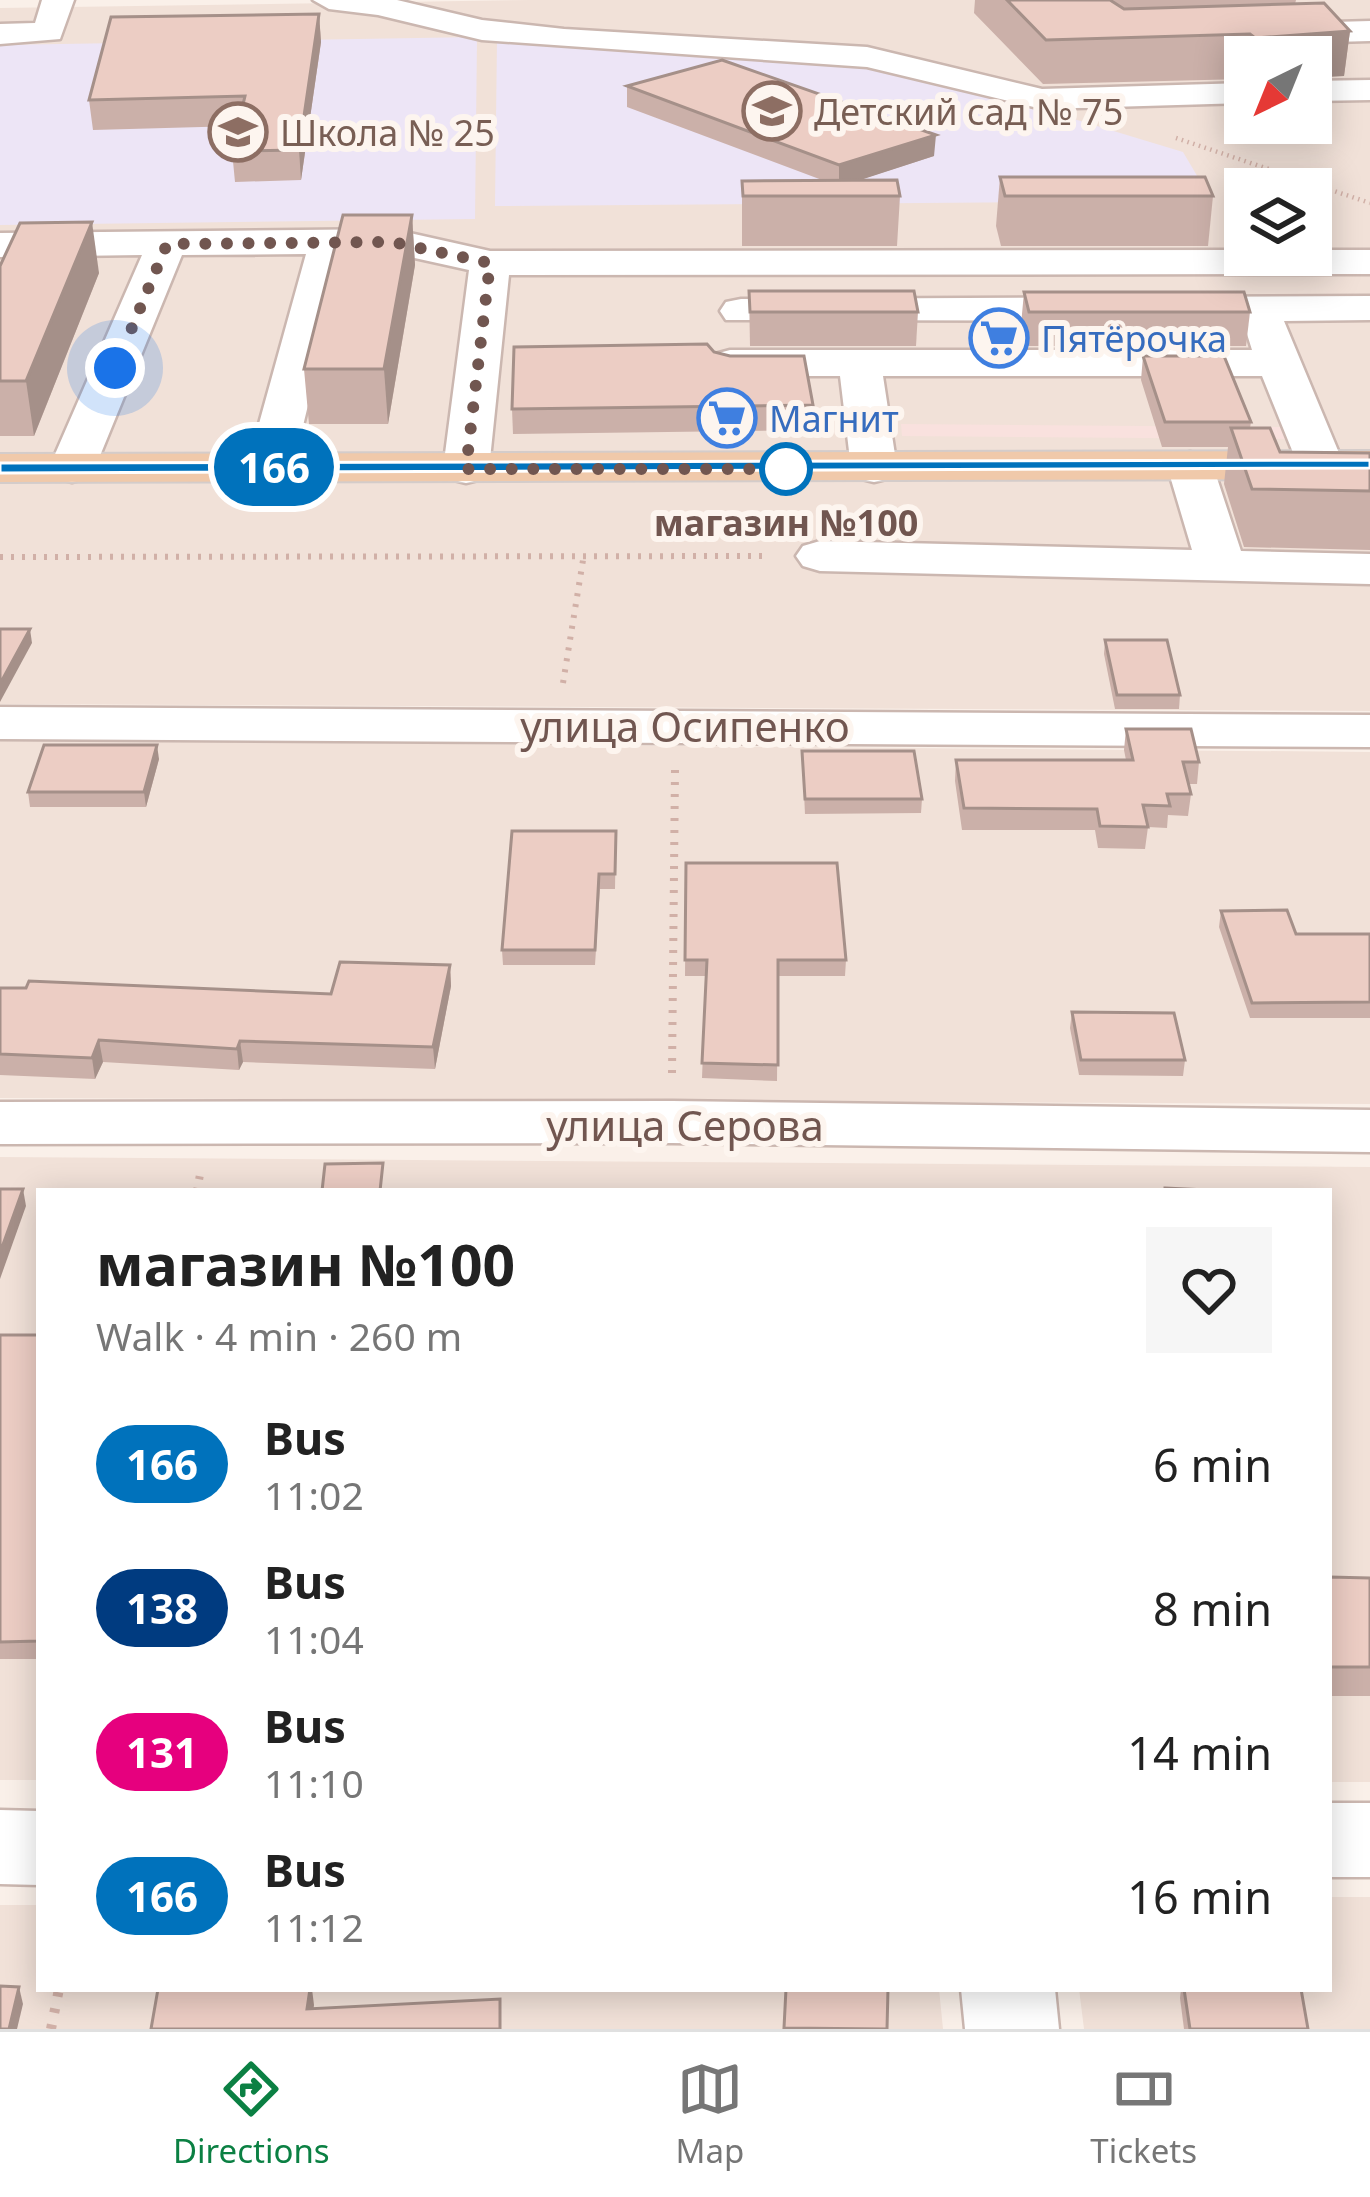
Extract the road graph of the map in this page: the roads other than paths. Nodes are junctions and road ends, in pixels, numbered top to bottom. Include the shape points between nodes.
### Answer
1 (58, 0) edge
2 (329, 0) edge
3 (1370, 31) edge
4 (0, 34) edge
5 (1234, 34) edge
6 (1370, 90) edge
7 (1332, 91) edge
8 (1224, 94) edge
9 (328, 243) junction
10 (167, 244) junction
11 (0, 245) edge
12 (1370, 262) edge
13 (490, 263) junction
14 (1370, 308) edge
15 (1259, 309) junction
16 (741, 311) dead end
17 (730, 363) edge
18 (860, 363) junction
19 (1278, 363) junction
20 (1321, 465) junction
21 (1370, 465) edge
22 (1190, 466) junction
23 (270, 467) junction
24 (0, 468) edge
25 (73, 468) junction
26 (874, 468) junction
27 (466, 469) junction
28 (820, 556) road end
29 (1221, 565) junction
30 (1370, 569) edge
31 (0, 723) edge
32 (1370, 730) edge
33 (0, 1123) edge
34 (1370, 1131) edge
35 (1332, 1840) edge
36 (1370, 1840) edge
37 (0, 1847) edge
38 (36, 1848) edge
39 (1008, 1992) edge
40 (1012, 2029) edge

1 - 4 street via 48,32
2 - 8 street via 564,39 867,57 1042,99
3 - 5 street
6 - 7 street
9 - 10 street
9 - 13 street via 392,242
9 - 23 street
10 - 11 street
10 - 25 street
12 - 13 street
13 - 27 street
14 - 15 street
15 - 16 street
15 - 19 street
17 - 18 street
18 - 19 street
18 - 26 street
19 - 20 street
20 - 21 main road
20 - 22 main road
22 - 26 main road
22 - 29 street
23 - 25 main road
23 - 27 main road
24 - 25 main road
26 - 27 main road
28 - 29 street
29 - 30 street
31 - 32 street, улица Осипенко
33 - 34 street, улица Серова
35 - 36 street
37 - 38 street
39 - 40 street

